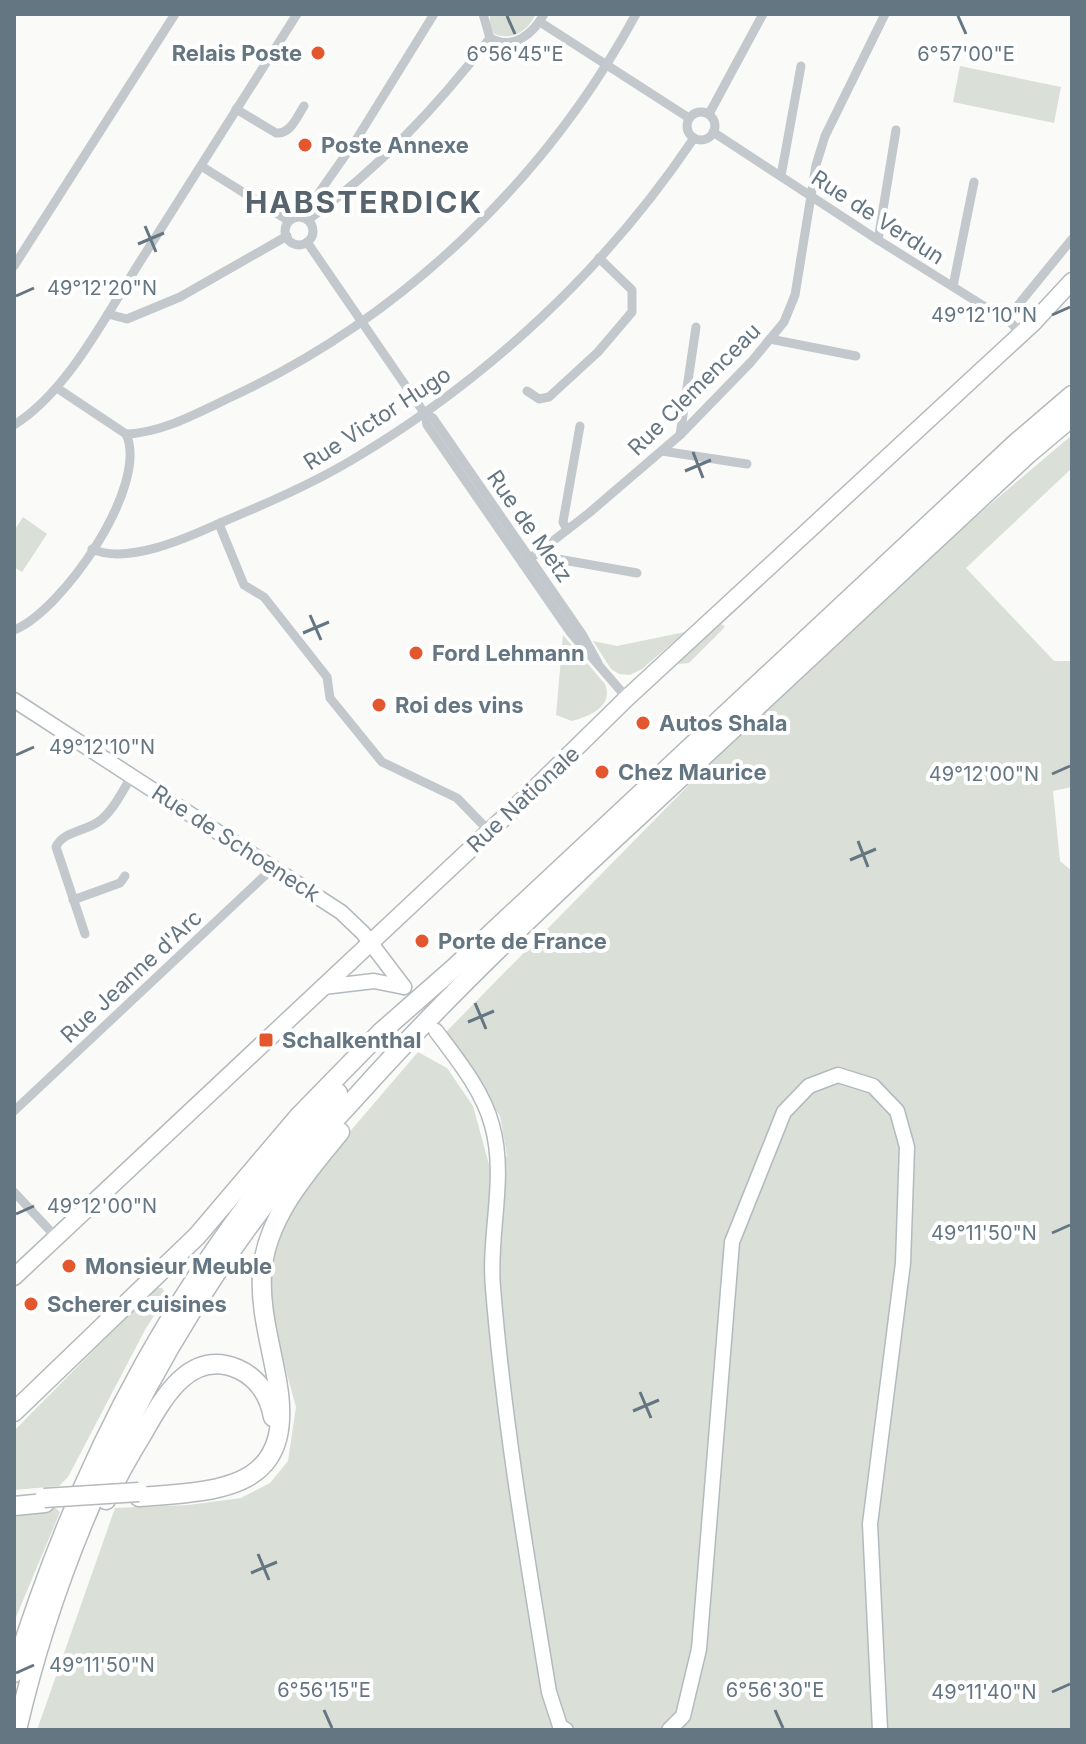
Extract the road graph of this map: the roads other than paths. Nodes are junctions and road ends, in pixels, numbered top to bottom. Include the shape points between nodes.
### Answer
1 (175, 14) edge
2 (297, 14) edge
3 (434, 14) edge
4 (483, 14) edge
5 (636, 14) edge
6 (763, 14) edge
7 (885, 14) edge
8 (542, 18) edge
9 (490, 38) junction
10 (607, 65) junction
11 (801, 66) dead end
12 (304, 106) dead end
13 (236, 109) junction
14 (709, 114) junction
15 (689, 118) junction
16 (896, 130) dead end
17 (713, 132) junction
18 (694, 138) junction
19 (201, 166) junction
20 (781, 176) junction
21 (974, 182) dead end
22 (812, 197) junction
23 (305, 219) junction
24 (289, 221) junction
25 (287, 236) junction
26 (1072, 239) edge
27 (878, 240) junction
28 (307, 242) junction
29 (599, 258) junction
30 (14, 266) edge
31 (1072, 281) edge
32 (953, 286) junction
33 (1072, 294) edge
34 (108, 314) junction
35 (1006, 320) junction
36 (363, 321) junction
37 (696, 327) dead end
38 (1028, 328) junction
39 (770, 339) junction
40 (856, 356) dead end
41 (57, 388) junction
42 (527, 391) dead end
43 (1072, 395) edge
44 (425, 414) junction
45 (1072, 417) edge
46 (14, 425) edge
47 (580, 426) dead end
48 (123, 431) junction
49 (680, 435) junction
50 (662, 451) junction
51 (747, 464) dead end
52 (219, 524) junction
53 (567, 530) junction
54 (92, 549) junction
55 (541, 551) junction
56 (527, 561) junction
57 (637, 573) dead end
58 (14, 630) edge
59 (627, 698) junction
60 (14, 700) edge
61 (132, 776) junction
62 (489, 831) junction
63 (274, 867) junction
64 (125, 876) dead end
65 (73, 900) junction
66 (85, 934) dead end
67 (371, 942) junction
68 (454, 968) junction
69 (323, 987) junction
70 (436, 1031) dead end
71 (411, 1036) junction
72 (14, 1111) edge
73 (14, 1192) edge
74 (56, 1237) junction
75 (14, 1277) edge
76 (14, 1412) edge
77 (139, 1494) junction
78 (14, 1503) edge
79 (53, 1606) junction
80 (14, 1673) edge
81 (17, 1730) edge
82 (566, 1730) edge
83 (669, 1730) edge
84 (880, 1730) edge

1 - 30 street
2 - 13 street
3 - 23 street
4 - 9 street
5 - 10 street
6 - 14 street
7 - 22 street, Rue Clemenceau via 825,136
8 - 9 street via 529,35 514,42
8 - 10 street
9 - 23 street via 410,134 353,186
10 - 15 street
10 - 36 street via 560,132 502,200 441,259
11 - 20 street
12 - 13 street via 283,133
13 - 19 street
14 - 15 street via 698,112
14 - 17 street
15 - 18 street via 688,131
16 - 27 street
17 - 18 street
17 - 20 street, Rue de Verdun
18 - 29 street, Rue Victor Hugo
19 - 24 street
19 - 34 street
20 - 22 street, Rue de Verdun
21 - 32 street
22 - 27 street, Rue de Verdun
22 - 39 street, Rue Clemenceau via 795,295
23 - 24 street
23 - 28 street via 313,231
24 - 25 street
25 - 28 street via 295,244
25 - 34 street via 180,297 127,319
26 - 35 street
27 - 32 street, Rue de Verdun
28 - 36 street, Rue de Metz
29 - 42 street via 632,290 632,312 549,397 539,399
29 - 44 street, Rue Victor Hugo via 529,330
31 - 38 main road, Rue Nationale
32 - 35 street, Rue de Verdun
33 - 38 main road, Rue Nationale
34 - 41 street
35 - 38 street, Rue de Verdun
36 - 44 street, Rue de Metz
36 - 48 street via 251,388 165,425 139,433
37 - 49 street
38 - 59 main road, Rue Nationale
39 - 40 street
39 - 49 street, Rue Clemenceau
41 - 46 street
41 - 48 street
43 - 68 highway
44 - 52 street, Rue Victor Hugo via 312,482
44 - 56 street, Rue de Metz via 427,425
45 - 71 highway via 528,919
47 - 53 street via 563,522
48 - 54 street via 131,443 125,484
49 - 50 street, Rue Clemenceau
50 - 51 street
50 - 53 street, Rue Clemenceau
52 - 54 street, Rue Victor Hugo via 135,552 118,555
52 - 62 street via 244,585 264,597 327,677 330,698 382,762 457,798
53 - 55 street, Rue Clemenceau
54 - 58 street via 58,599
55 - 56 street, Rue Clemenceau
55 - 57 street via 552,558
56 - 59 street, Rue de Metz via 583,649
59 - 62 main road, Rue Nationale
60 - 61 main road, Rue de Schoeneck
61 - 63 main road, Rue de Schoeneck
61 - 65 street via 104,818 58,842 56,851
62 - 67 main road, Rue Nationale
63 - 67 main road, Rue de Schoeneck via 341,912
63 - 72 street, Rue Jeanne d'Arc
64 - 65 street via 120,883
65 - 66 street
67 - 69 main road, Rue Nationale
67 - 69 main road, Rue de Schoeneck via 404,987 374,981
68 - 76 highway via 381,1032 299,1116 197,1236
68 - 80 highway via 283,1155 164,1327 72,1510
69 - 74 main road, Rue Nationale
70 - 82 main road via 492,1124 497,1164 491,1270 497,1340 549,1692
71 - 77 highway via 299,1185 268,1245 263,1310 282,1410 271,1455 243,1480 222,1488
71 - 79 highway via 294,1166 179,1335 114,1453
73 - 74 street
74 - 75 main road, Rue Nationale
77 - 78 highway, bridge
77 - 79 highway via 220,1483 253,1466 266,1452 274,1423 263,1389 224,1365 202,1366 183,1376 165,1395 120,1472 70,1581
79 - 81 highway
83 - 84 main road via 683,1716 699,1649 732,1242 784,1112 809,1086 838,1075 873,1086 897,1111 907,1147 903,1263 870,1524

